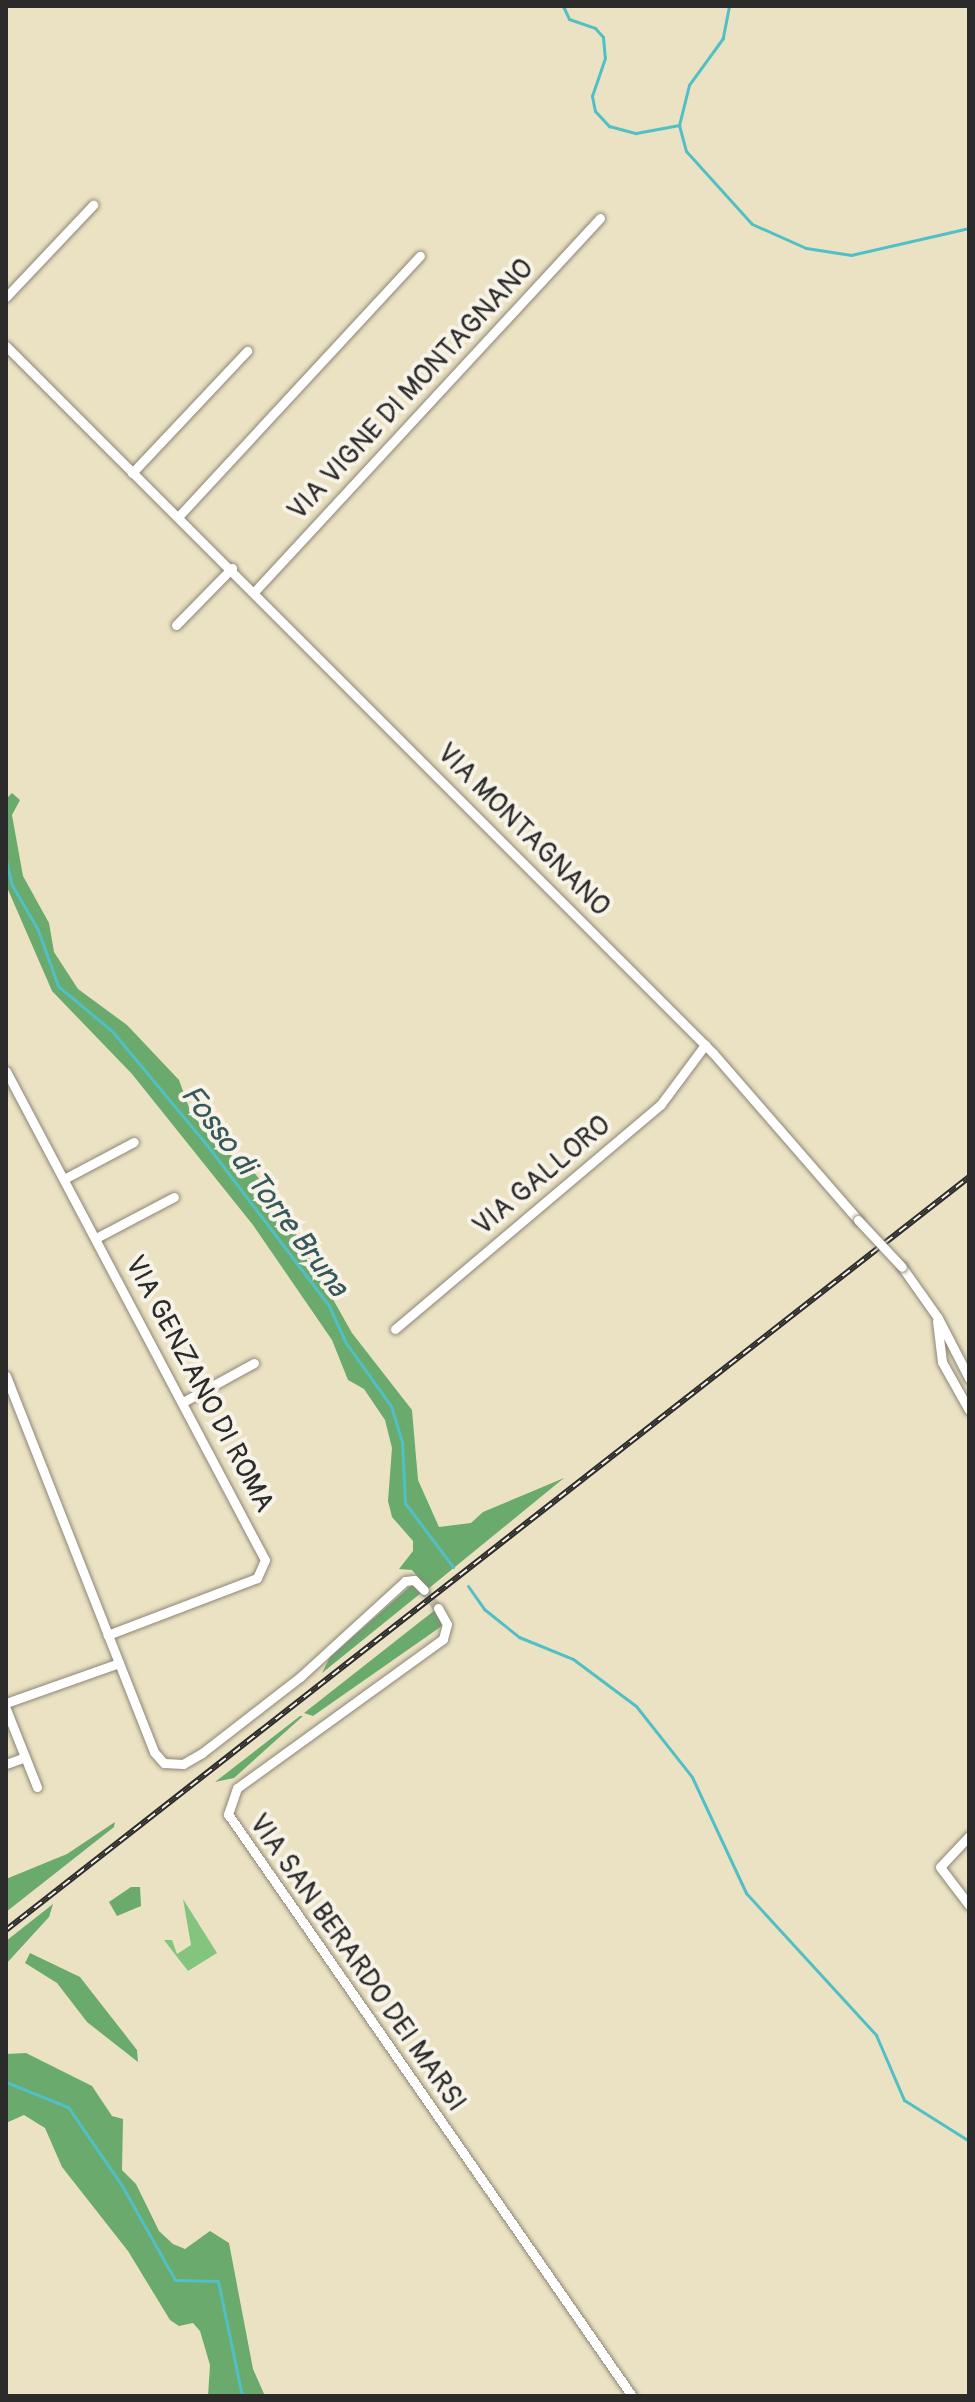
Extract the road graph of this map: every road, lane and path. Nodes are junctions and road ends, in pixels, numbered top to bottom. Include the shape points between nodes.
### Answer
1 (93, 205) dead end
2 (600, 218) dead end
3 (420, 256) dead end
4 (6, 297) edge
5 (6, 346) edge
6 (247, 351) dead end
7 (132, 473) junction
8 (178, 517) junction
9 (232, 568) junction
10 (255, 591) junction
11 (176, 625) dead end
12 (705, 1045) junction
13 (6, 1071) edge
14 (134, 1142) dead end
15 (64, 1179) junction
16 (174, 1197) dead end
17 (96, 1238) junction
18 (938, 1318) junction
19 (395, 1329) dead end
20 (254, 1363) dead end
21 (6, 1376) edge
22 (969, 1378) edge
23 (183, 1402) junction
24 (969, 1410) edge
25 (424, 1590) dead end
26 (438, 1608) tunnel mouth
27 (108, 1635) junction
28 (119, 1663) junction
29 (6, 1703) edge
30 (6, 1709) edge
31 (25, 1757) junction
32 (6, 1764) edge
33 (37, 1787) dead end
34 (969, 1836) edge
35 (969, 1905) edge
36 (632, 2396) edge

1 - 4 street
2 - 10 street, VIA VIGNE DI MONTAGNANO
3 - 8 street
5 - 7 street, VIA MONTAGNANO
6 - 7 street
7 - 8 street, VIA MONTAGNANO
8 - 9 street, VIA MONTAGNANO
9 - 10 street, VIA MONTAGNANO
9 - 11 street
10 - 12 street, VIA MONTAGNANO
12 - 18 street, VIA MONTAGNANO, bridge via 902,1267
12 - 19 street, VIA GALLORO via 664,1101
13 - 15 street, VIA GENZANO DI ROMA
14 - 15 street
15 - 17 street, VIA GENZANO DI ROMA
16 - 17 street
17 - 23 street, VIA GENZANO DI ROMA
18 - 22 street, VIA MONTAGNANO
18 - 24 street via 940,1357
20 - 23 street
21 - 27 street
23 - 27 street, VIA GENZANO DI ROMA via 261,1548 264,1571
25 - 28 street via 414,1580 401,1583 295,1681 183,1764 167,1764 155,1755
26 - 36 street, VIA SAN BERARDO DEI MARSI via 447,1624 443,1639 237,1788 228,1814
27 - 28 street
28 - 29 street
30 - 31 street
31 - 32 street
31 - 33 street
34 - 35 street via 938,1865

